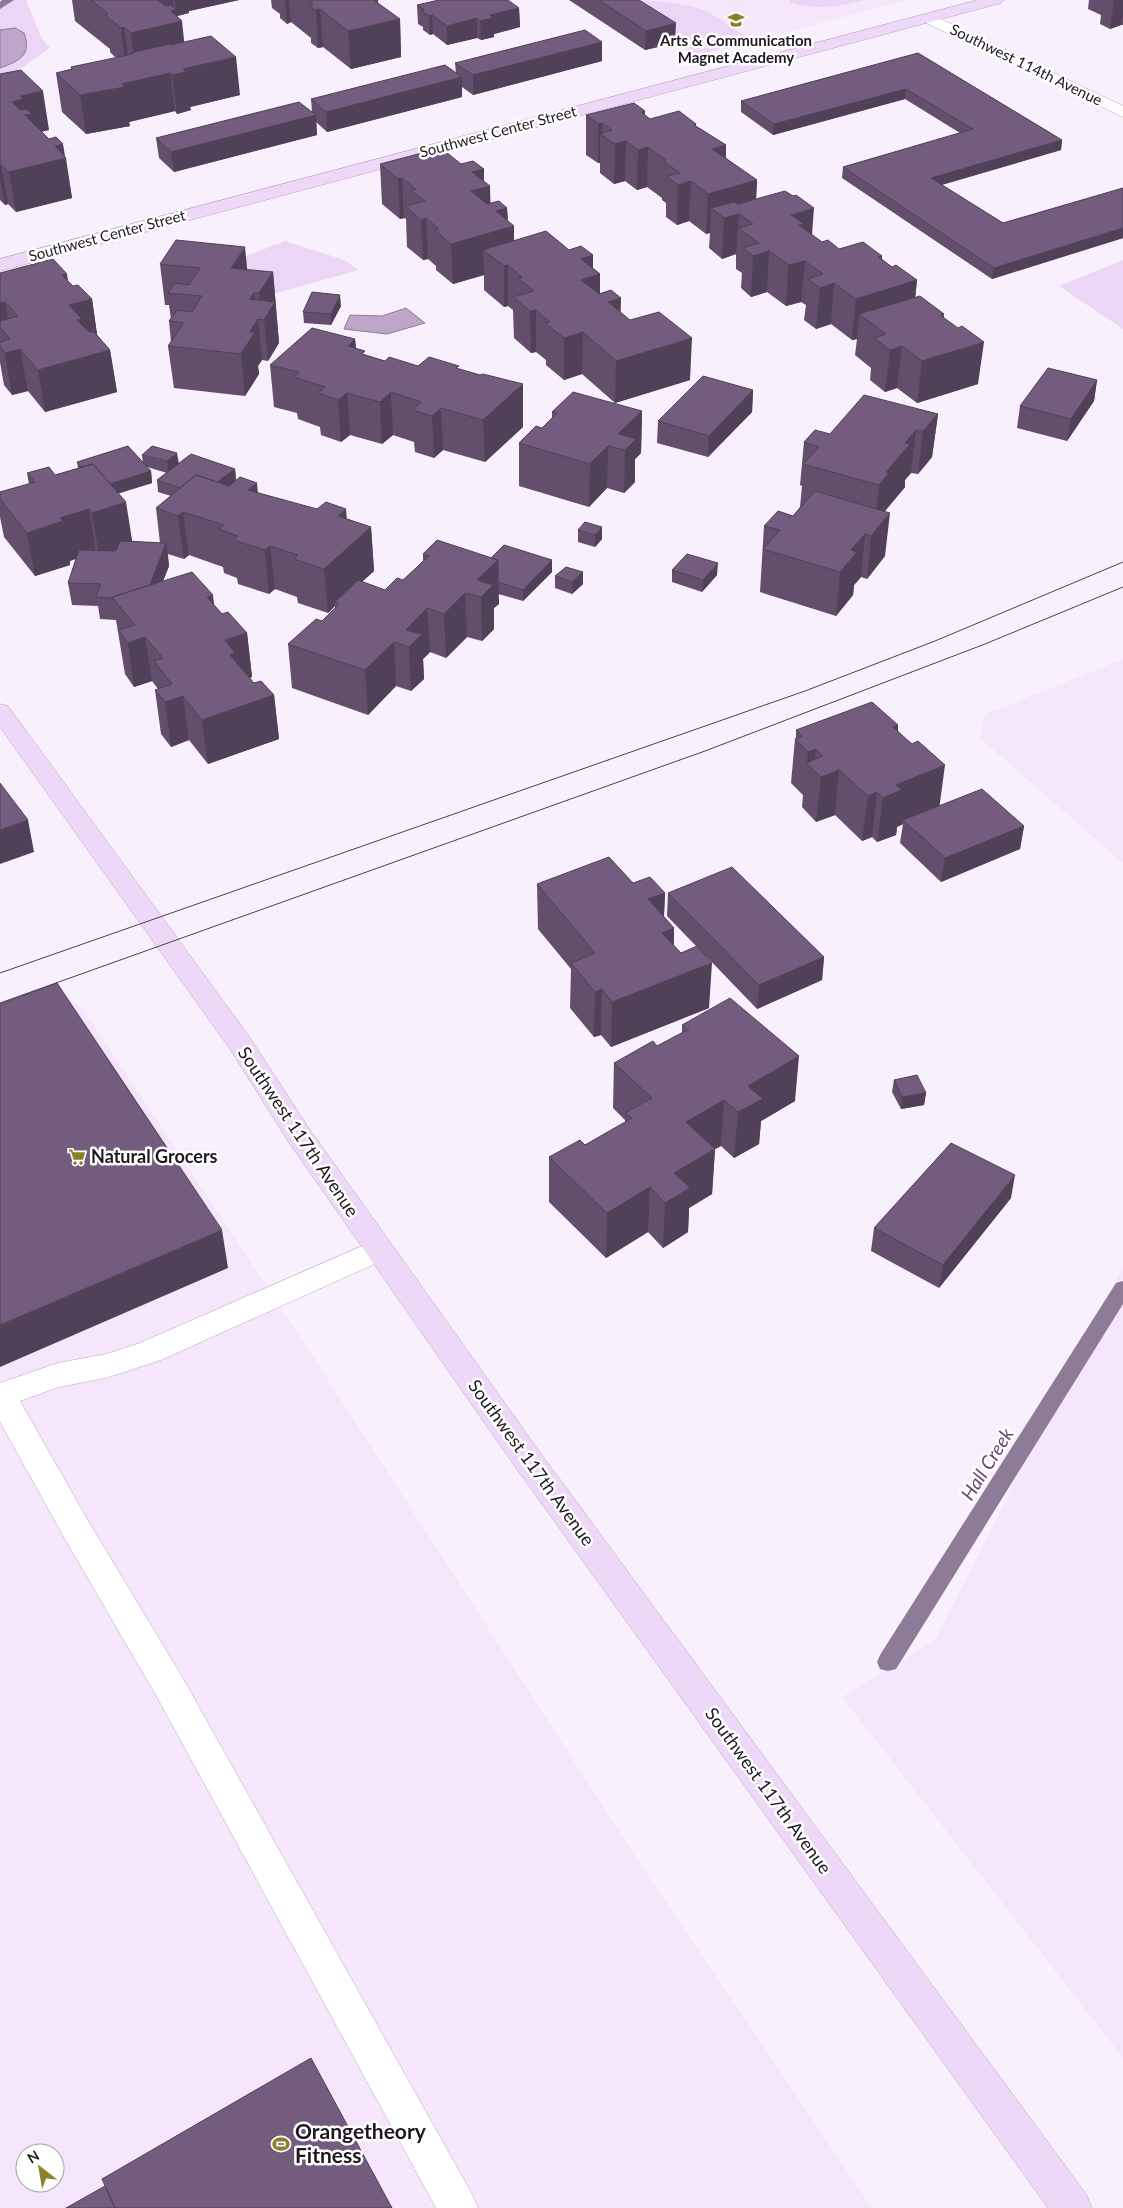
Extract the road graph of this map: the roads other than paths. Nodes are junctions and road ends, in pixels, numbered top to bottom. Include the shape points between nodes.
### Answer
1 (996, 0) edge
2 (930, 19) junction
3 (1123, 112) edge
4 (0, 265) edge
5 (0, 711) edge
6 (378, 1250) junction
7 (1, 1395) edge
8 (458, 2208) edge
9 (1072, 2208) edge

1 - 2 street, Southwest Center Street
2 - 3 street, Southwest 114th Avenue
2 - 4 street, Southwest Center Street
5 - 6 street, Southwest 117th Avenue via 238,1042
6 - 7 street via 150,1352 106,1366 58,1375
6 - 9 street, Southwest 117th Avenue
7 - 8 street via 169,1686

